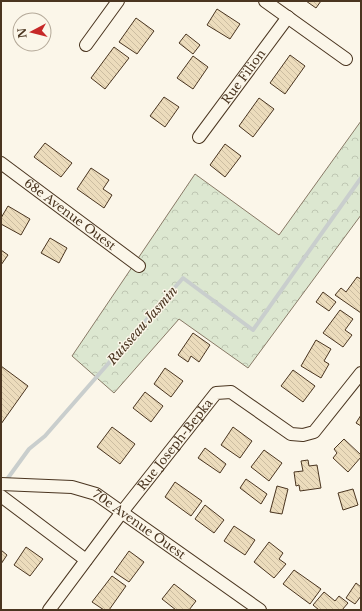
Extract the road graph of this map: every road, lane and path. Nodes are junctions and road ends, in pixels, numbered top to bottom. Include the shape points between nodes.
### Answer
1 (118, 1) edge
2 (265, 1) edge
3 (288, 17) junction
4 (86, 45) dead end
5 (346, 59) dead end
6 (200, 137) dead end
7 (1, 163) edge
8 (139, 266) dead end
9 (361, 373) edge
10 (1, 484) edge
11 (1, 496) edge
12 (122, 512) junction
13 (86, 560) junction
14 (49, 610) edge
15 (260, 610) edge

1 - 4 street
2 - 3 street
3 - 5 street
3 - 6 street, Rue Filion
7 - 8 street, 68e Avenue Ouest
9 - 12 street, Rue Joseph-Bepka via 314,432 303,435 291,434 231,392 216,393
10 - 12 street, 70e Avenue Ouest via 72,487 96,494
11 - 13 street
12 - 13 street, Rue Joseph-Bepka
12 - 15 street, 70e Avenue Ouest
13 - 14 street, Rue Joseph-Bepka

